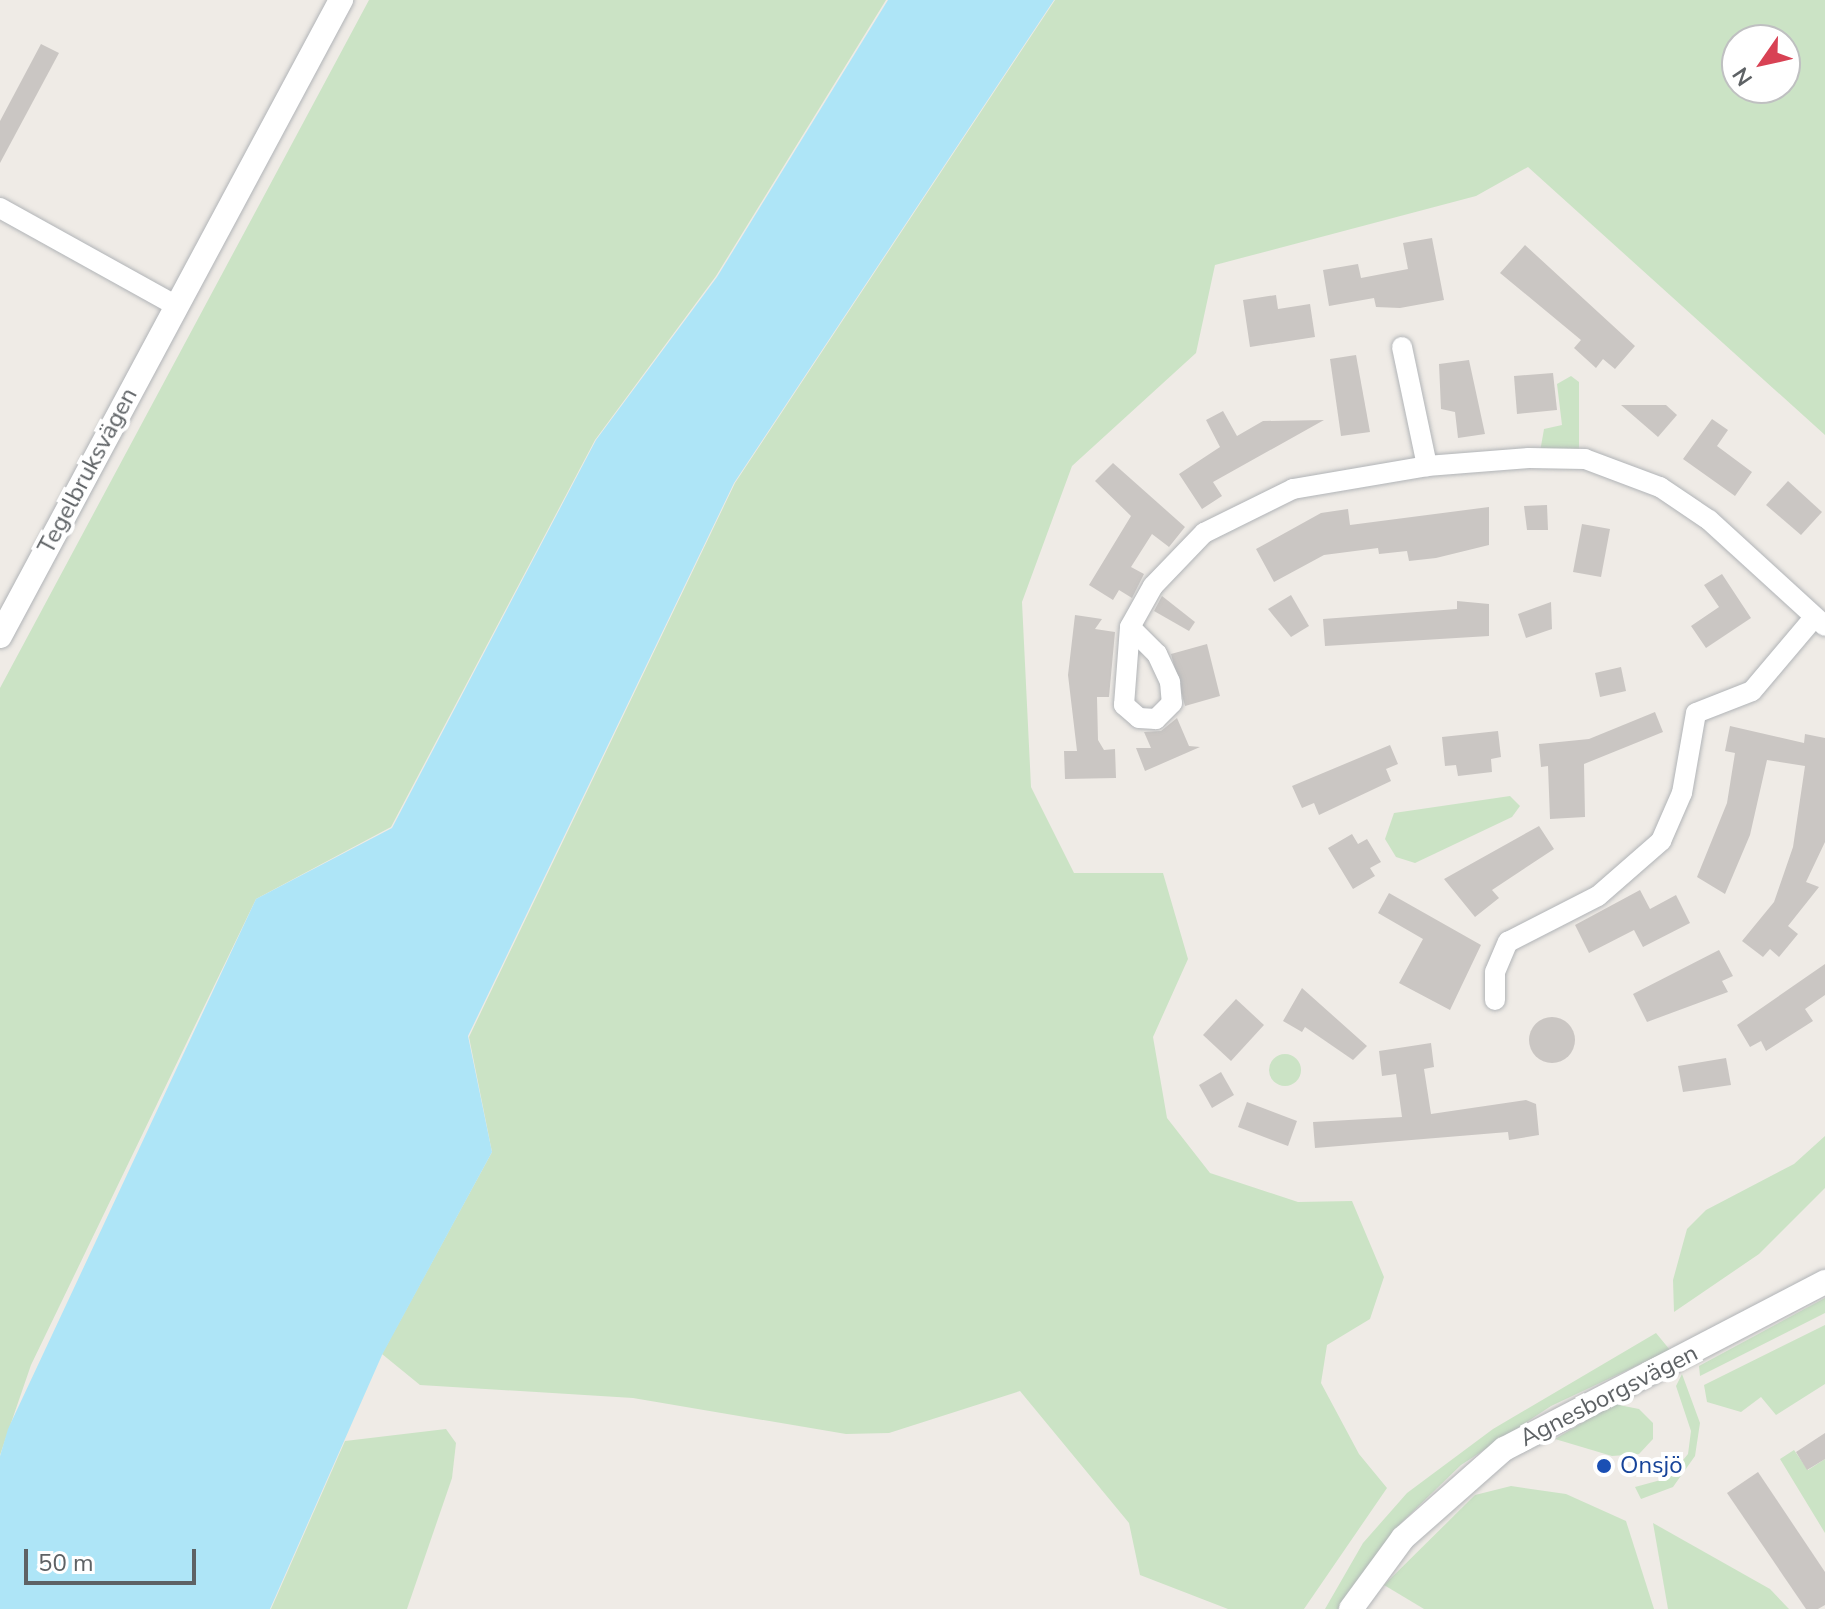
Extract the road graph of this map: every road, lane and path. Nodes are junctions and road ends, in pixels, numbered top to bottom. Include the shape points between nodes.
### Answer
1 (341, 0) edge
2 (0, 208) edge
3 (177, 306) junction
4 (1402, 347) dead end
5 (1427, 466) junction
6 (1818, 623) edge
7 (1130, 627) dead end
8 (0, 636) edge
9 (1495, 1000) dead end
10 (1825, 1282) edge
11 (1351, 1609) edge

1 - 3 street, Tegelbruksvägen
2 - 3 street
3 - 8 street, Tegelbruksvägen
4 - 5 street
5 - 6 street via 1529,458 1613,467 1709,520
5 - 7 street via 1270,496 1204,533 1163,574
6 - 9 street via 1752,691 1696,713 1682,793 1661,841 1598,896 1508,942 1495,972
10 - 11 street, Agnesborgsvägen via 1496,1455 1403,1538

